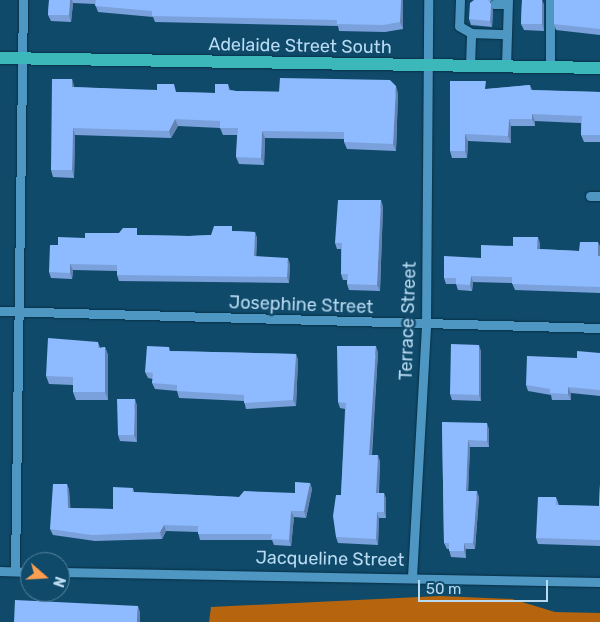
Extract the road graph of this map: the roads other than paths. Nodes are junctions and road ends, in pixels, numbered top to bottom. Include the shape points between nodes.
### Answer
1 (23, 0) edge
2 (428, 0) edge
3 (550, 0) edge
4 (460, 1) edge
5 (508, 2) edge
6 (473, 3) edge
7 (494, 4) dead end
8 (471, 34) junction
9 (507, 34) junction
10 (0, 58) edge
11 (20, 58) junction
12 (428, 66) junction
13 (470, 66) junction
14 (506, 67) junction
15 (550, 67) junction
16 (600, 68) edge
17 (590, 196) dead end
18 (600, 196) edge
19 (0, 311) edge
20 (21, 312) junction
21 (426, 325) junction
22 (600, 328) edge
23 (0, 571) edge
24 (15, 571) junction
25 (20, 571) edge
26 (70, 572) edge
27 (412, 577) junction
28 (600, 582) edge

1 - 11 street
2 - 12 street, Terrace Street
3 - 15 street
4 - 6 street
4 - 8 street via 459,26
5 - 7 street
5 - 9 street
8 - 9 street
8 - 13 street
9 - 14 street
10 - 11 main road, Adelaide Street South
11 - 12 main road, Adelaide Street South
11 - 20 street
12 - 13 main road, Adelaide Street South
12 - 21 street, Terrace Street
13 - 14 main road, Adelaide Street South
14 - 15 main road, Adelaide Street South
15 - 16 main road, Adelaide Street South
17 - 18 street
19 - 20 street, Josephine Street
20 - 21 street, Josephine Street
20 - 24 street
21 - 22 street, Josephine Street
21 - 27 street, Terrace Street
23 - 24 street
24 - 25 street
26 - 27 street, Jacqueline Street
27 - 28 street, Jacqueline Street

